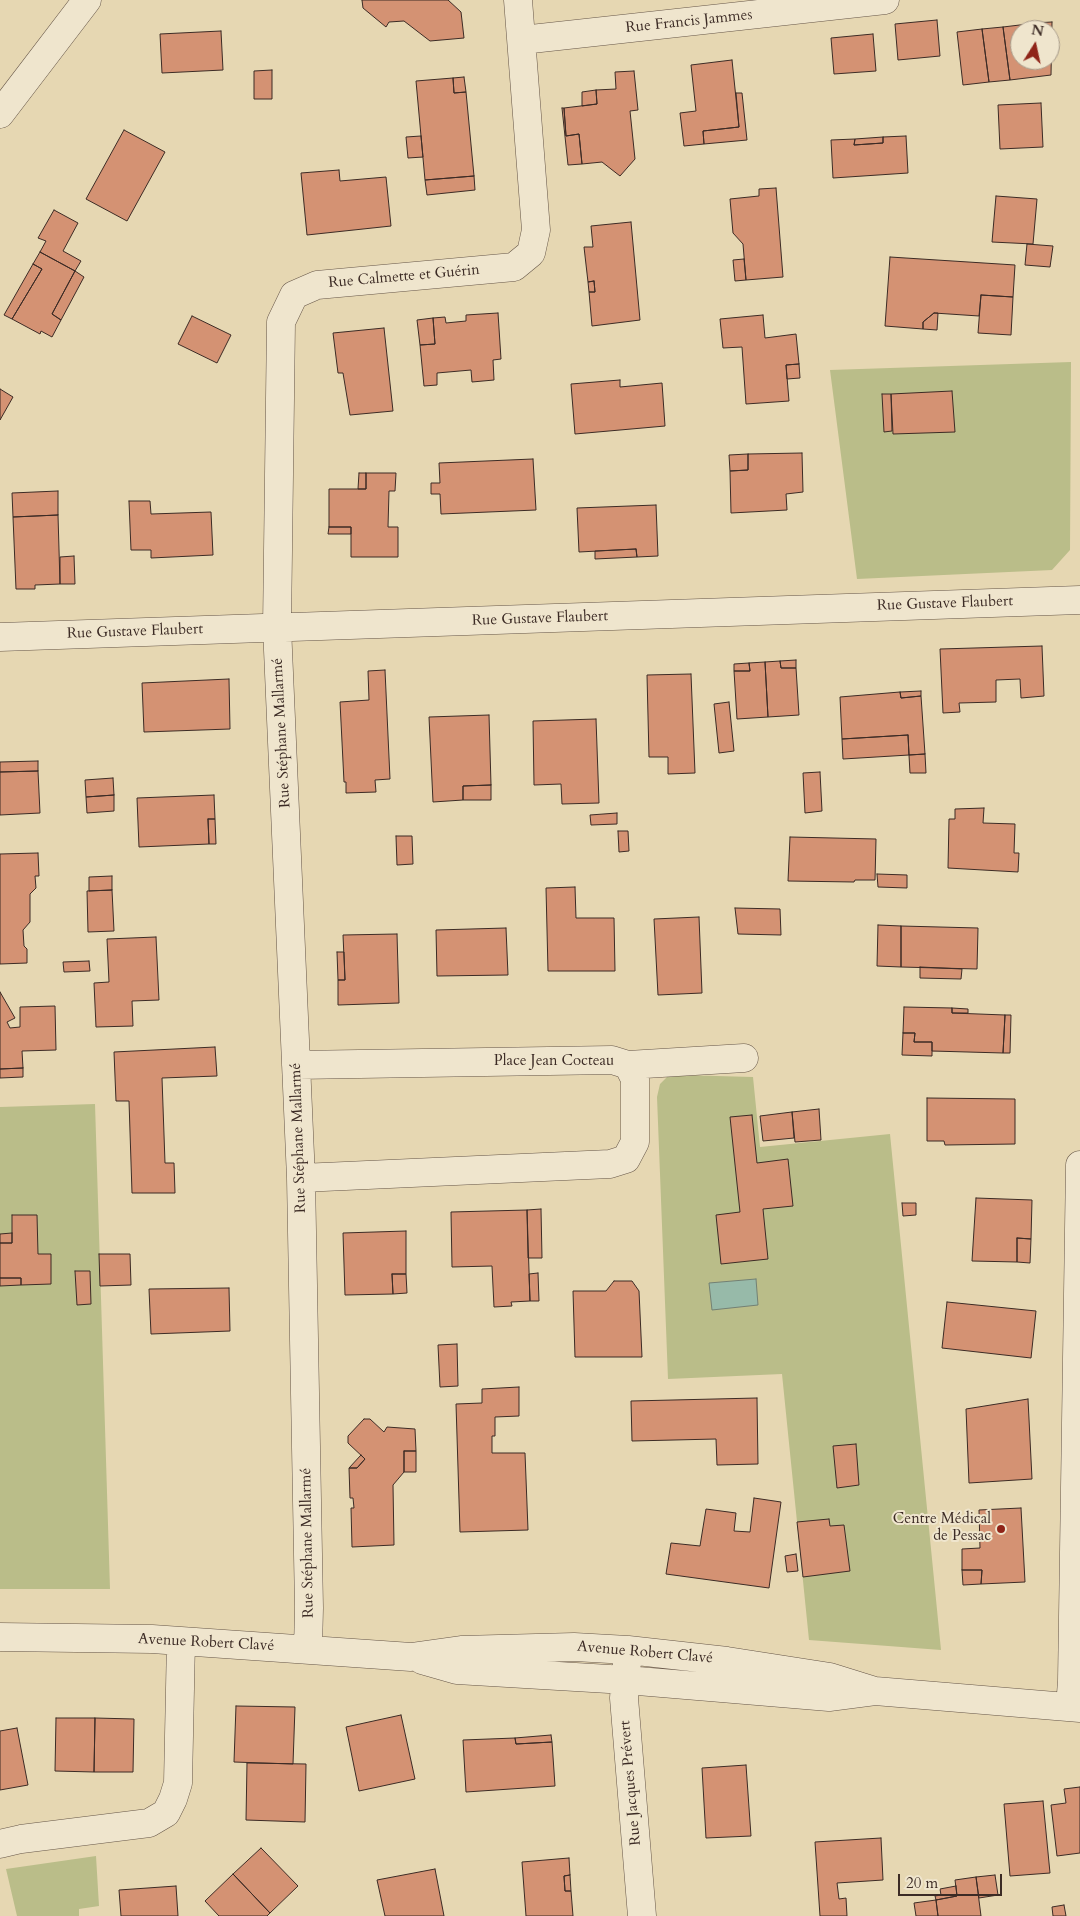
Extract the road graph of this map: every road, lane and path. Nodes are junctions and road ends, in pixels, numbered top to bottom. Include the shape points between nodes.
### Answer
1 (87, 0) edge
2 (518, 0) edge
3 (885, 0) edge
4 (522, 40) junction
5 (0, 114) edge
6 (1080, 600) edge
7 (277, 627) junction
8 (0, 637) edge
9 (744, 1058) dead end
10 (296, 1065) junction
11 (628, 1065) junction
12 (1080, 1165) edge
13 (301, 1178) junction
14 (0, 1637) edge
15 (181, 1641) junction
16 (308, 1649) junction
17 (628, 1650) junction
18 (411, 1656) junction
19 (626, 1680) junction
20 (875, 1691) junction
21 (1075, 1708) edge
22 (0, 1844) edge
23 (642, 1916) edge

1 - 5 street
2 - 4 street, Rue Calmette et Guérin
3 - 4 street, Rue Francis Jammes
4 - 7 street, Rue Calmette et Guérin via 536,230 531,253 514,268 317,284 294,295 281,322
6 - 7 street, Rue Gustave Flaubert
7 - 8 street, Rue Gustave Flaubert
7 - 10 street, Rue Stéphane Mallarmé
9 - 11 street
10 - 11 street, Place Jean Cocteau via 612,1060
10 - 13 street, Rue Stéphane Mallarmé
11 - 13 street, Place Jean Cocteau via 635,1079 635,1142 626,1159 610,1164
12 - 21 street via 1072,1681
13 - 16 street, Rue Stéphane Mallarmé
14 - 15 street, Avenue Robert Clavé
15 - 16 street, Avenue Robert Clavé
15 - 22 street via 178,1783 166,1812 149,1823
16 - 18 street, Avenue Robert Clavé
17 - 18 street, Avenue Robert Clavé via 574,1647 461,1650
17 - 19 street, Rue Jacques Prévert
17 - 20 street, Avenue Robert Clavé via 727,1661 830,1678
18 - 19 street, Avenue Robert Clavé via 458,1670
19 - 20 street, Avenue Robert Clavé via 829,1697
19 - 23 street, Rue Jacques Prévert via 625,1703
20 - 21 street, Avenue Robert Clavé

